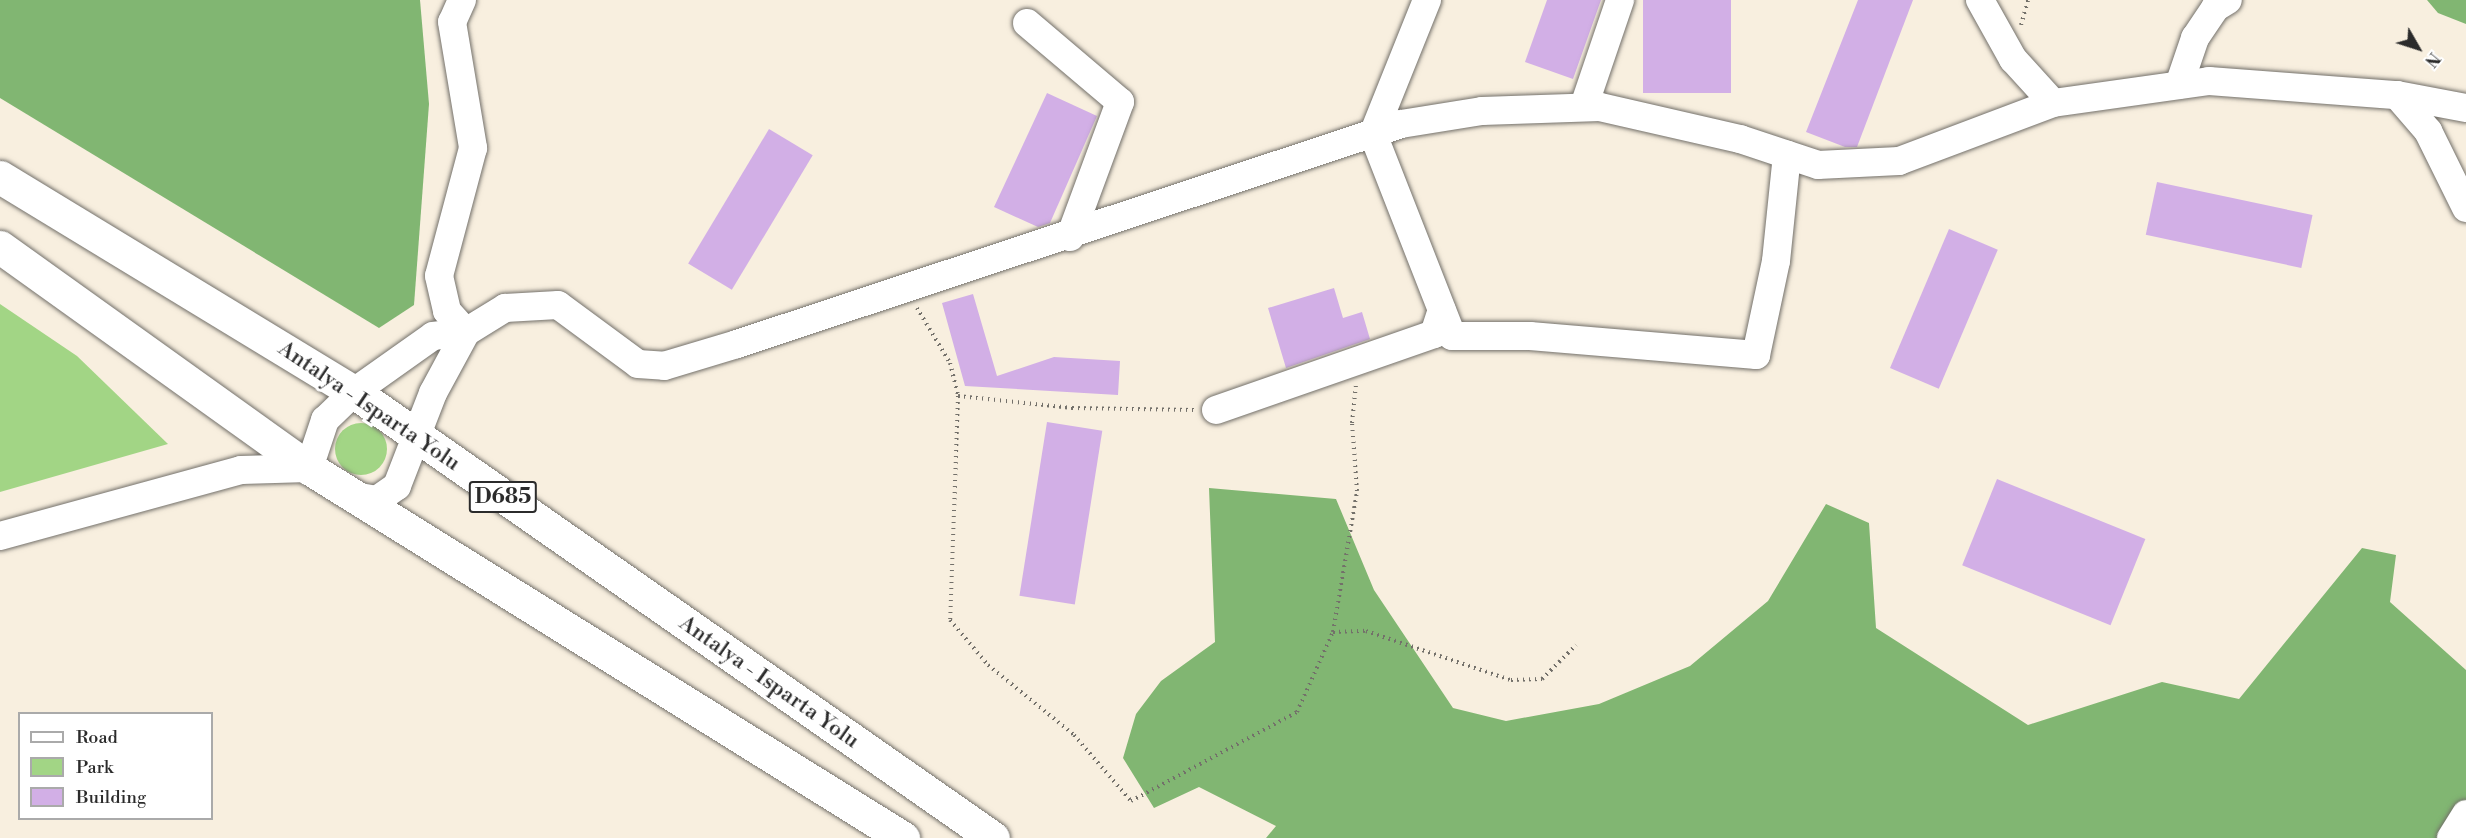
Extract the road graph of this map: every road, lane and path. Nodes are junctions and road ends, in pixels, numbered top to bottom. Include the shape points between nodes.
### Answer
1 (462, 0) edge
2 (1427, 0) edge
3 (1620, 0) edge
4 (1980, 0) edge
5 (2228, 0) edge
6 (1027, 23) dead end
7 (2179, 85) junction
8 (2397, 95) junction
9 (2053, 103) junction
10 (1584, 106) junction
11 (2466, 108) edge
12 (1373, 134) junction
13 (1787, 155) junction
14 (0, 177) edge
15 (2466, 208) edge
16 (1070, 237) junction
17 (0, 247) edge
18 (906, 290) junction
19 (1442, 310) junction
20 (466, 332) junction
21 (1359, 360) junction
22 (354, 392) junction
23 (958, 396) junction
24 (1216, 410) joint
25 (419, 439) junction
26 (309, 468) junction
27 (355, 496) junction
28 (0, 536) edge
29 (1333, 632) junction
30 (1576, 645) dead end
31 (2466, 814) edge
32 (903, 838) edge
33 (993, 838) edge
34 (2451, 838) edge

1 - 20 street via 452,22 473,148 439,276 447,310
2 - 12 street
3 - 10 street
4 - 9 street via 2013,59
5 - 7 street via 2214,8 2195,38
6 - 16 street via 1120,102
7 - 8 street via 2209,81
7 - 9 street
8 - 11 street
8 - 15 street via 2428,131
9 - 13 street via 1899,161 1818,165
10 - 12 street via 1482,111
10 - 13 street via 1740,139
12 - 16 street
12 - 19 street
13 - 19 street via 1776,261 1756,355 1530,336 1452,336
14 - 22 highway, Antalya - Isparta Yolu / D685
16 - 18 street
17 - 26 highway
18 - 20 street via 664,366 638,364 558,305 505,308
18 - 23 path via 950,363
19 - 21 street via 1434,334
20 - 22 street via 433,336
20 - 25 street via 433,393
21 - 24 street
21 - 29 path via 1352,423 1357,491
22 - 25 highway, Antalya - Isparta Yolu / D685
22 - 26 street via 325,420
23 - 24 path via 1072,408
23 - 29 path via 950,620 988,665 1074,735 1131,801 1297,712
25 - 27 street via 397,486 377,500
25 - 33 highway, Antalya - Isparta Yolu / D685
26 - 27 highway
26 - 28 street via 241,470
27 - 32 highway
29 - 30 path via 1366,631 1511,680 1542,679
31 - 34 street

